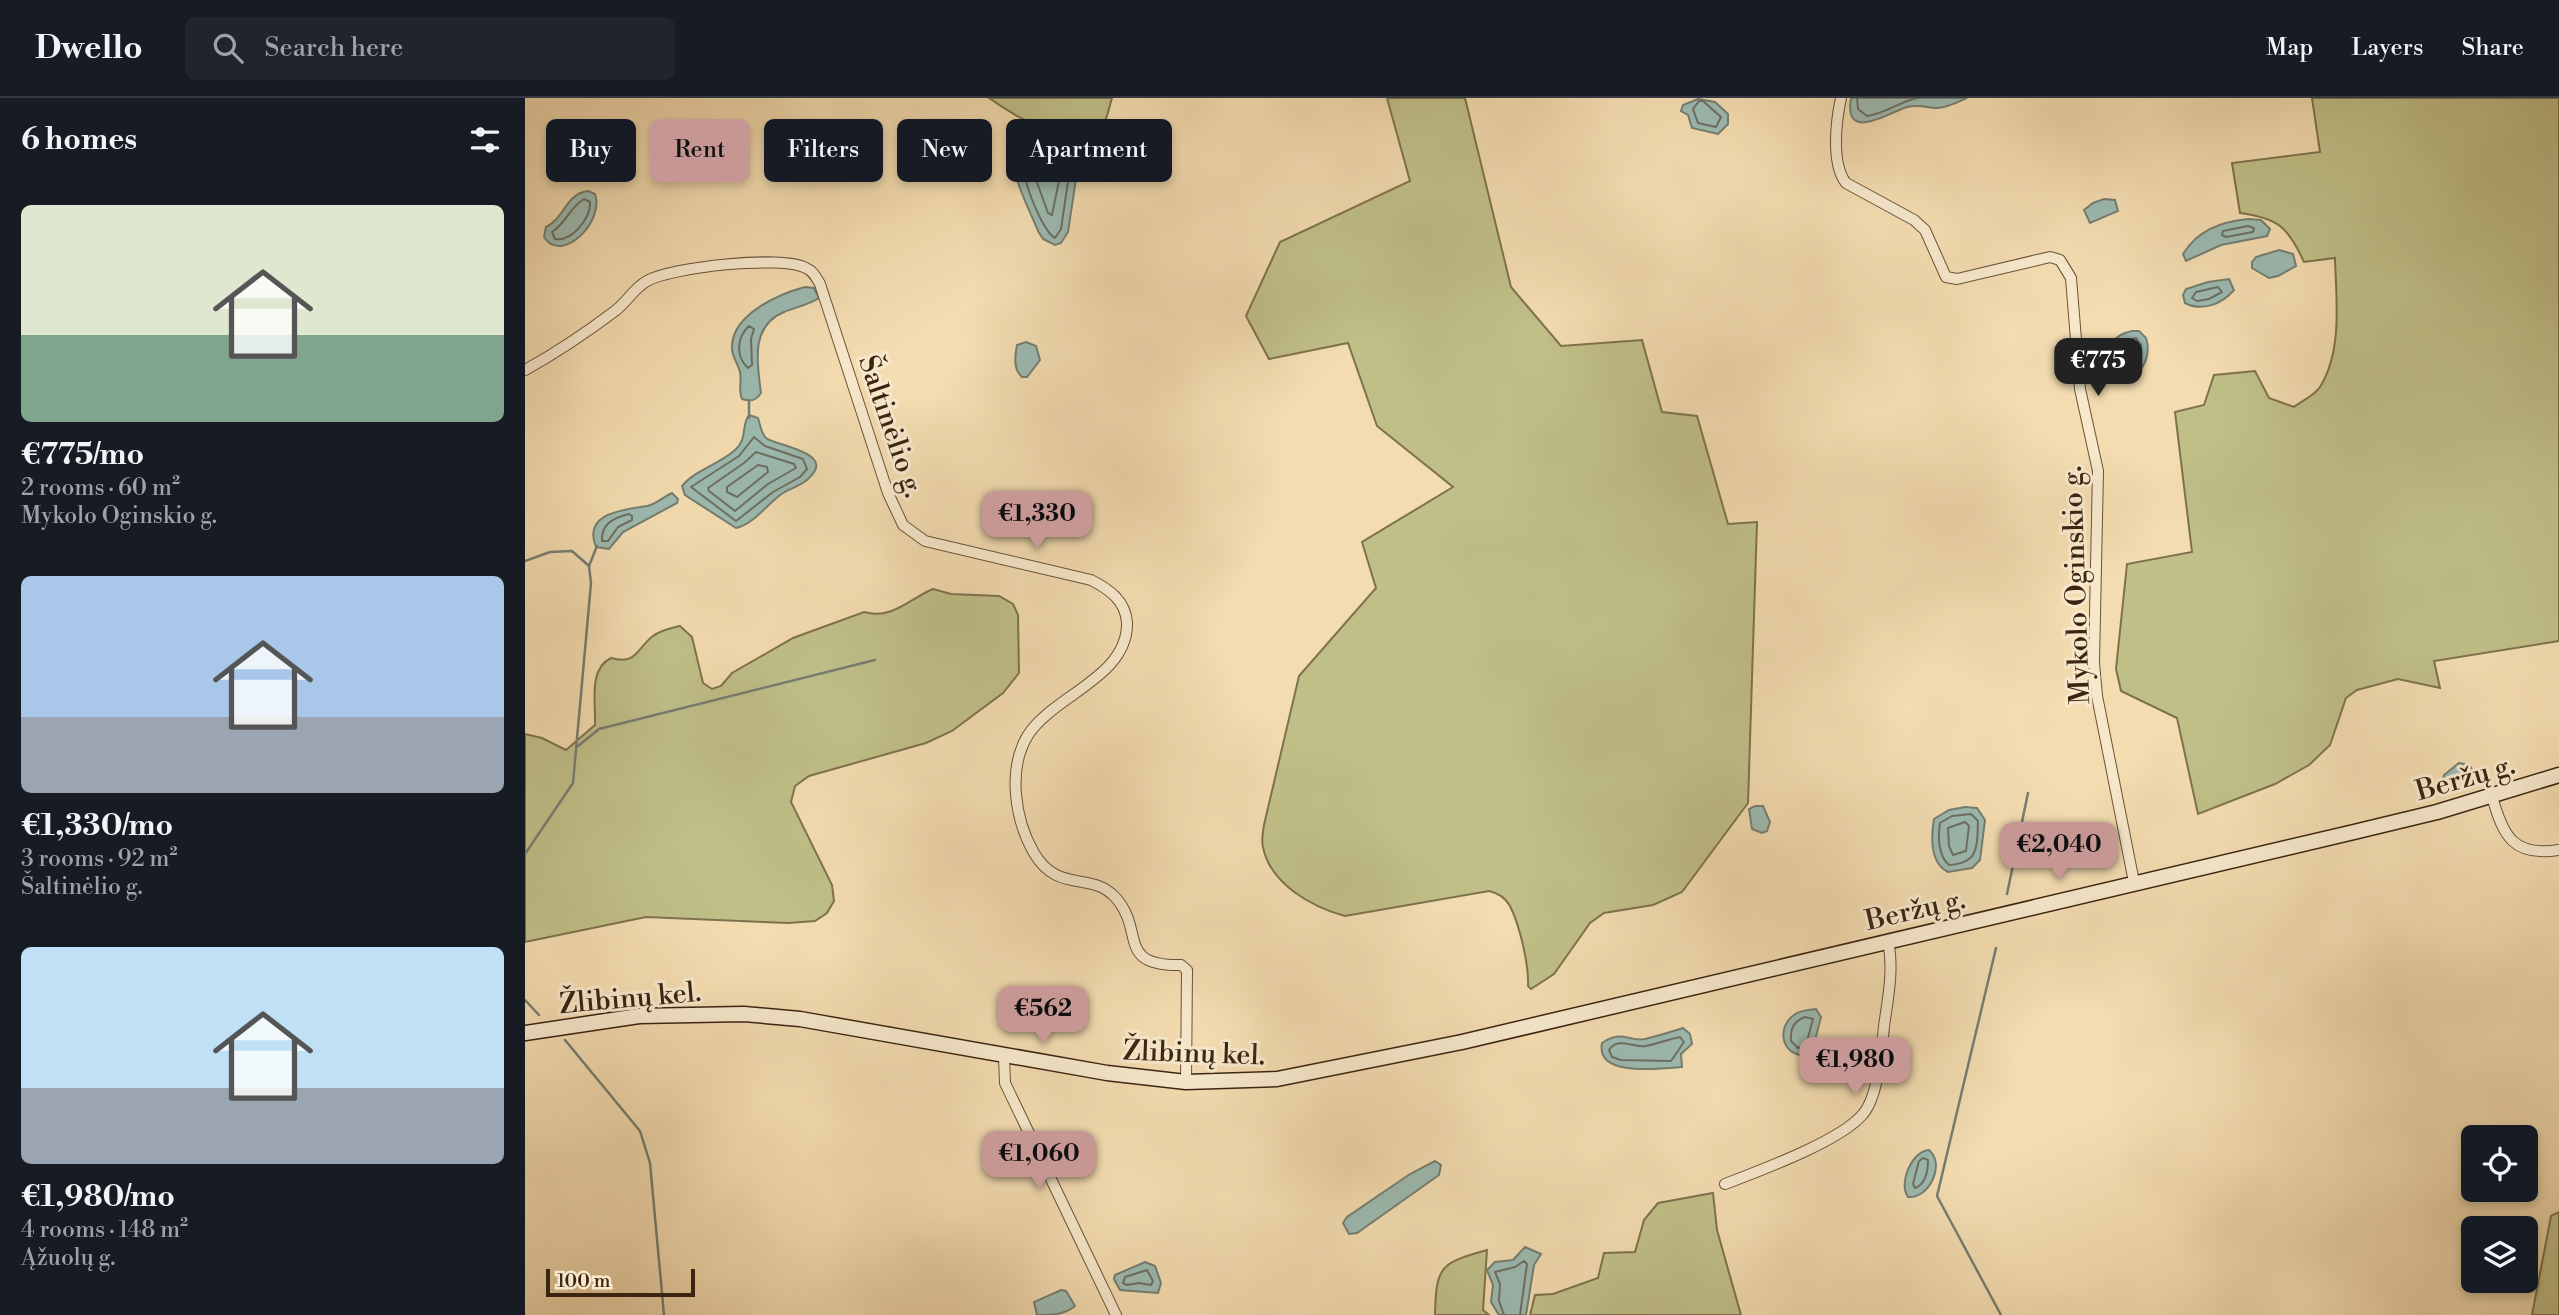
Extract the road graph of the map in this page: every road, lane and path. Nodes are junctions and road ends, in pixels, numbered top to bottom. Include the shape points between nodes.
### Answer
1 (1841, 98) edge
2 (525, 370) edge
3 (2559, 775) edge
4 (2492, 796) junction
5 (2559, 850) edge
6 (2134, 882) junction
7 (1888, 941) junction
8 (1567, 1017) joint
9 (525, 1034) edge
10 (1004, 1056) junction
11 (1186, 1082) junction
12 (1725, 1184) dead end
13 (1116, 1315) edge

1 - 6 street, Mykolo Oginskio g. via 1835,127 1840,175 1846,183 1914,220 1924,230 1946,277 1957,279 2050,257 2060,260 2071,278 2080,389 2098,471 2097,695
2 - 11 street, Šaltinėlio g. via 656,277 704,267 769,263 810,269 820,284 888,493 904,525 925,541 1091,580 1114,593 1127,619 1122,648 1027,736 1015,773 1016,792 1028,839 1042,864 1061,879 1107,890 1122,909 1145,960 1187,970
3 - 4 main road, Beržų g.
4 - 5 street via 2501,822 2516,844 2532,852
4 - 6 main road, Beržų g.
6 - 7 main road, Beržų g.
7 - 8 main road, Beržų g.
7 - 12 street via 1889,984 1881,1056 1864,1114 1777,1164
8 - 11 main road, Žlibinų kel. via 1302,1075 1253,1082
9 - 10 main road, Žlibinų kel. via 639,1016 744,1014 835,1025
10 - 11 main road, Žlibinų kel.
10 - 13 street via 1005,1083

